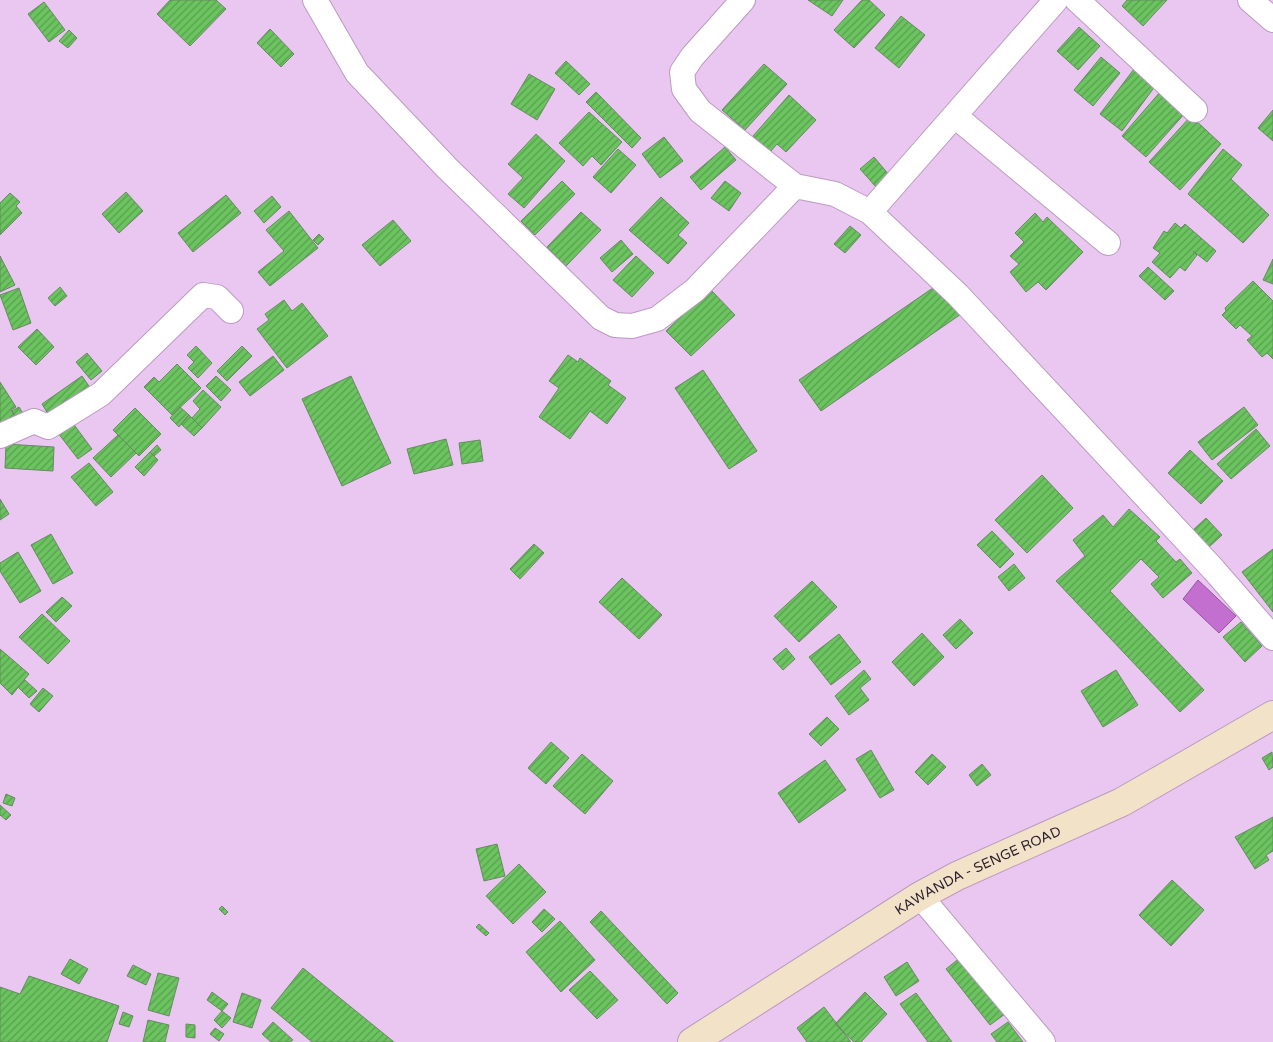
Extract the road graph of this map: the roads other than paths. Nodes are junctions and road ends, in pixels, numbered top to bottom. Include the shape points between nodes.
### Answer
1 (315, 0) edge
2 (743, 0) edge
3 (1056, 0) edge
4 (1077, 0) edge
5 (1250, 0) edge
6 (1273, 20) edge
7 (1195, 110) dead end
8 (955, 116) junction
9 (795, 186) junction
10 (870, 212) junction
11 (1108, 243) dead end
12 (231, 311) dead end
13 (0, 436) edge
14 (1273, 638) edge
15 (1273, 715) edge
16 (920, 896) junction
17 (692, 1042) edge
18 (1043, 1042) edge

1 - 9 street via 357,73 447,168 601,318 615,325 632,326 656,319 695,290
2 - 9 street via 682,72 684,89 700,111
3 - 8 street
4 - 7 street
5 - 6 street
8 - 10 street
8 - 11 street
9 - 10 street via 835,194
10 - 14 street via 964,302 1214,570
12 - 13 street via 217,296 203,296 101,394 48,427 34,421
15 - 16 street, KAWANDA - SENGE ROAD via 1122,802
16 - 17 street, KAWANDA - SENGE ROAD
16 - 18 street

